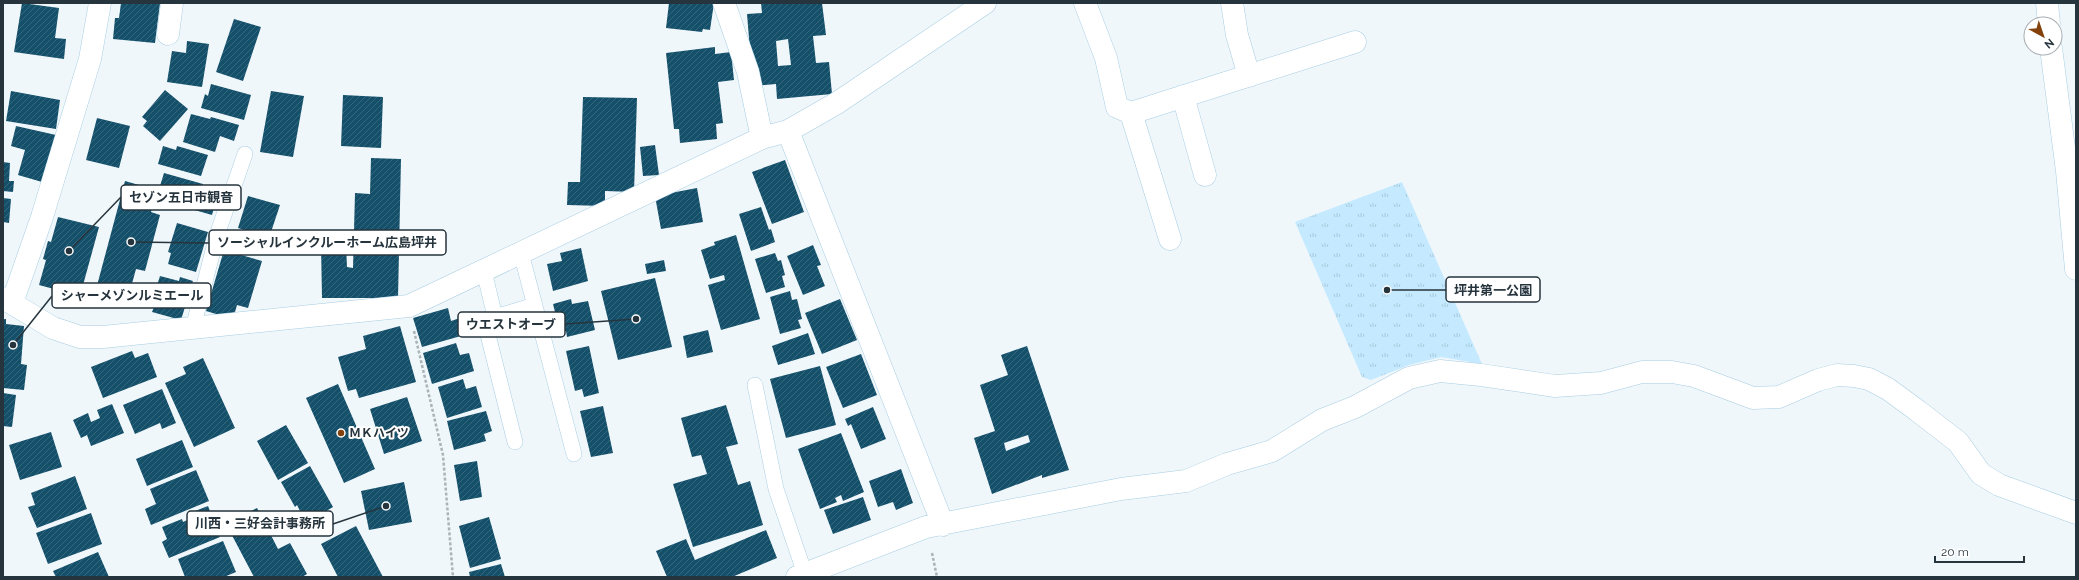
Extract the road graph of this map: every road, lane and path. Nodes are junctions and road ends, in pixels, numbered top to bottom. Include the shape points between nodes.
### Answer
1 (100, 3) edge
2 (172, 3) edge
3 (724, 3) edge
4 (985, 3) edge
5 (1085, 3) edge
6 (1232, 3) edge
7 (2047, 3) edge
8 (2048, 16) edge
9 (168, 34) dead end
10 (1355, 42) dead end
11 (2052, 56) edge
12 (1248, 76) junction
13 (1183, 96) junction
14 (1130, 113) junction
15 (788, 131) junction
16 (762, 138) junction
17 (246, 154) dead end
18 (1205, 175) dead end
19 (1170, 239) dead end
20 (521, 252) junction
21 (2076, 269) edge
22 (484, 271) junction
23 (7, 301) edge
24 (535, 305) junction
25 (409, 306) junction
26 (495, 317) junction
27 (193, 328) junction
28 (755, 385) dead end
29 (516, 442) dead end
30 (574, 454) dead end
31 (2076, 513) edge
32 (942, 525) junction
33 (801, 575) edge
34 (453, 577) edge

1 - 23 street via 90,58 42,217
2 - 9 street
3 - 16 street via 748,72
4 - 15 street via 837,103
5 - 14 street via 1106,58 1117,107
6 - 12 street
7 - 8 street
10 - 12 street
11 - 21 street via 2067,171
12 - 13 street
13 - 14 street
13 - 18 street
14 - 19 street
15 - 16 street
15 - 32 street
16 - 20 street
17 - 27 lane via 217,235
20 - 22 street
20 - 24 lane
22 - 25 street
22 - 26 lane
23 - 27 street via 53,328 80,337
24 - 26 lane
24 - 30 lane
25 - 27 street
25 - 34 path via 443,455
26 - 29 lane via 487,331
28 - 33 lane via 776,489
31 - 32 street via 1999,486 1981,474 1958,442 1888,389 1869,379 1837,375 1818,380 1779,397 1753,398 1694,376 1672,372 1642,372 1601,383 1555,386 1440,371 1409,378 1355,407 1322,420 1272,451 1228,464 1186,481 1121,489
32 - 33 street via 926,527

